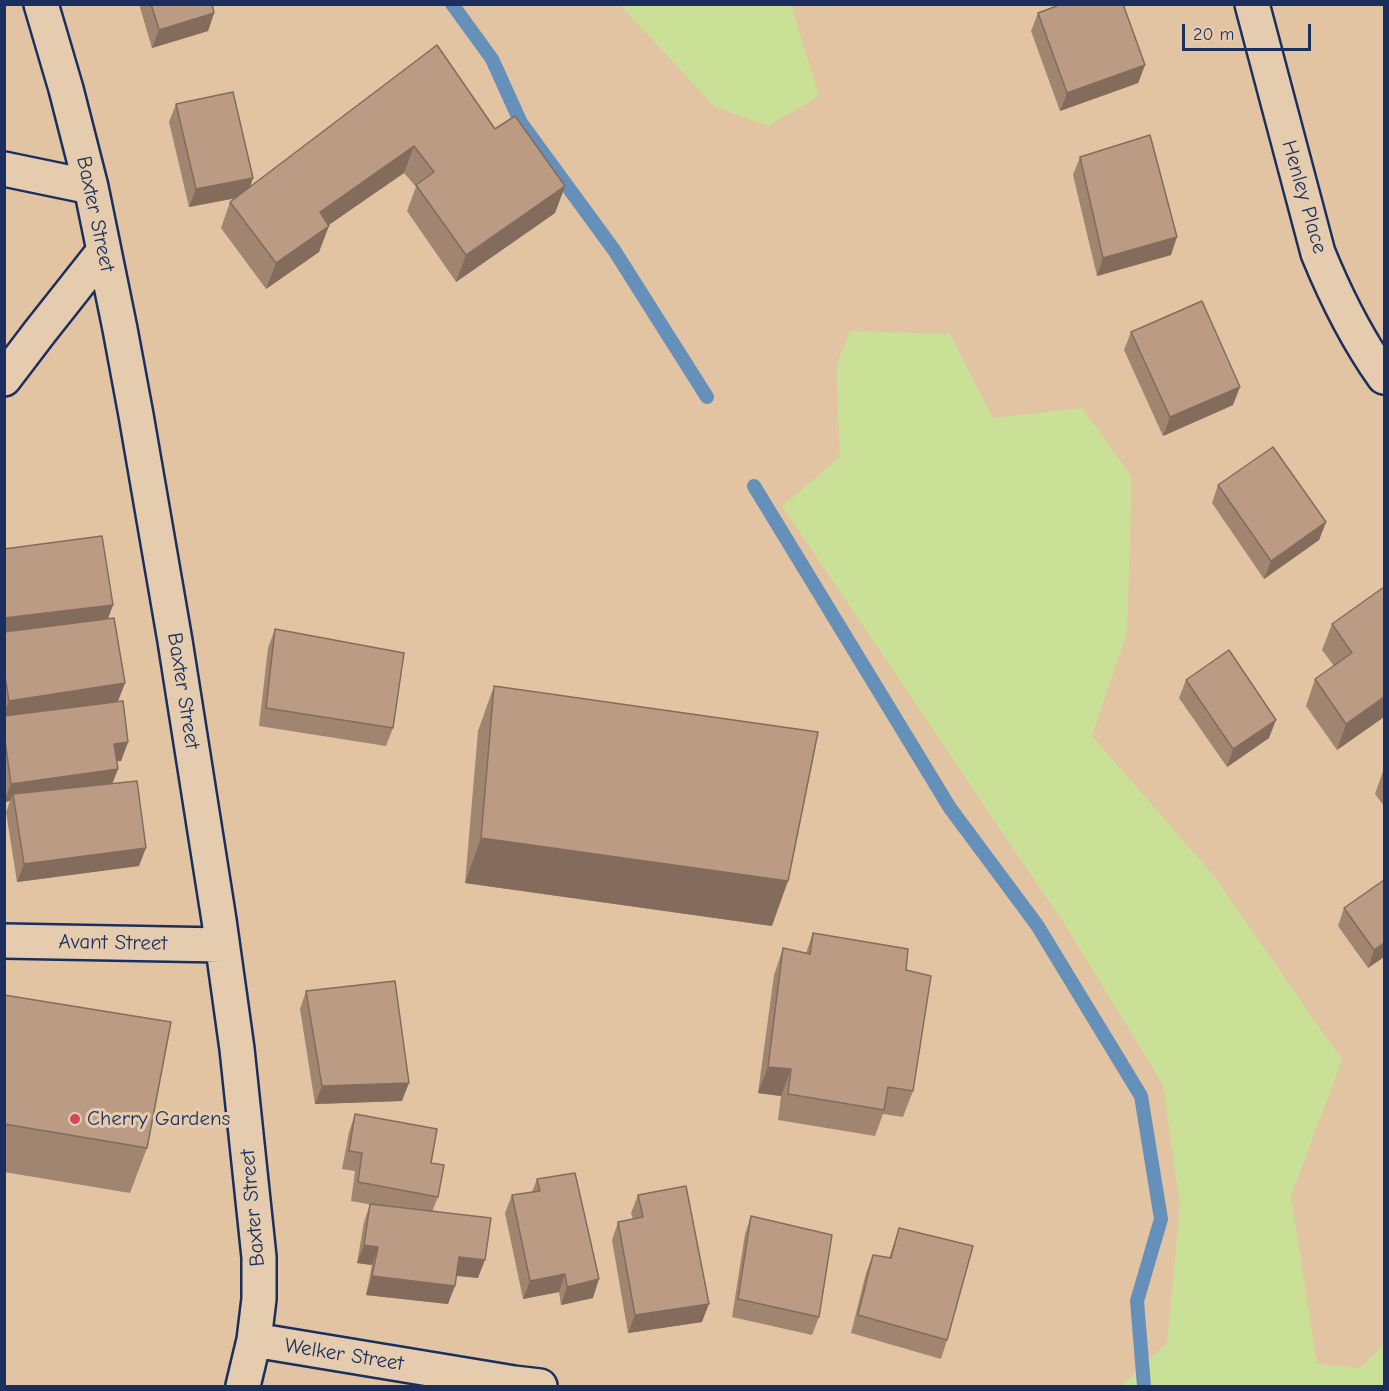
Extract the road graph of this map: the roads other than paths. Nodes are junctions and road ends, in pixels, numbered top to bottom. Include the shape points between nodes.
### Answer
1 (41, 4) edge
2 (1252, 4) edge
3 (4, 169) edge
4 (91, 187) junction
5 (103, 252) junction
6 (1384, 377) edge
7 (4, 379) edge
8 (4, 940) edge
9 (222, 945) junction
10 (254, 1341) junction
11 (243, 1386) edge
12 (540, 1386) edge

1 - 4 street, Baxter Street
2 - 6 street, Henley Place via 1318,254 1332,288
3 - 4 street
4 - 5 street, Baxter Street
5 - 7 street
5 - 9 street, Baxter Street via 162,560
8 - 9 street, Avant Street
9 - 10 street, Baxter Street via 259,1257
10 - 11 street, Baxter Street
10 - 12 street, Welker Street

